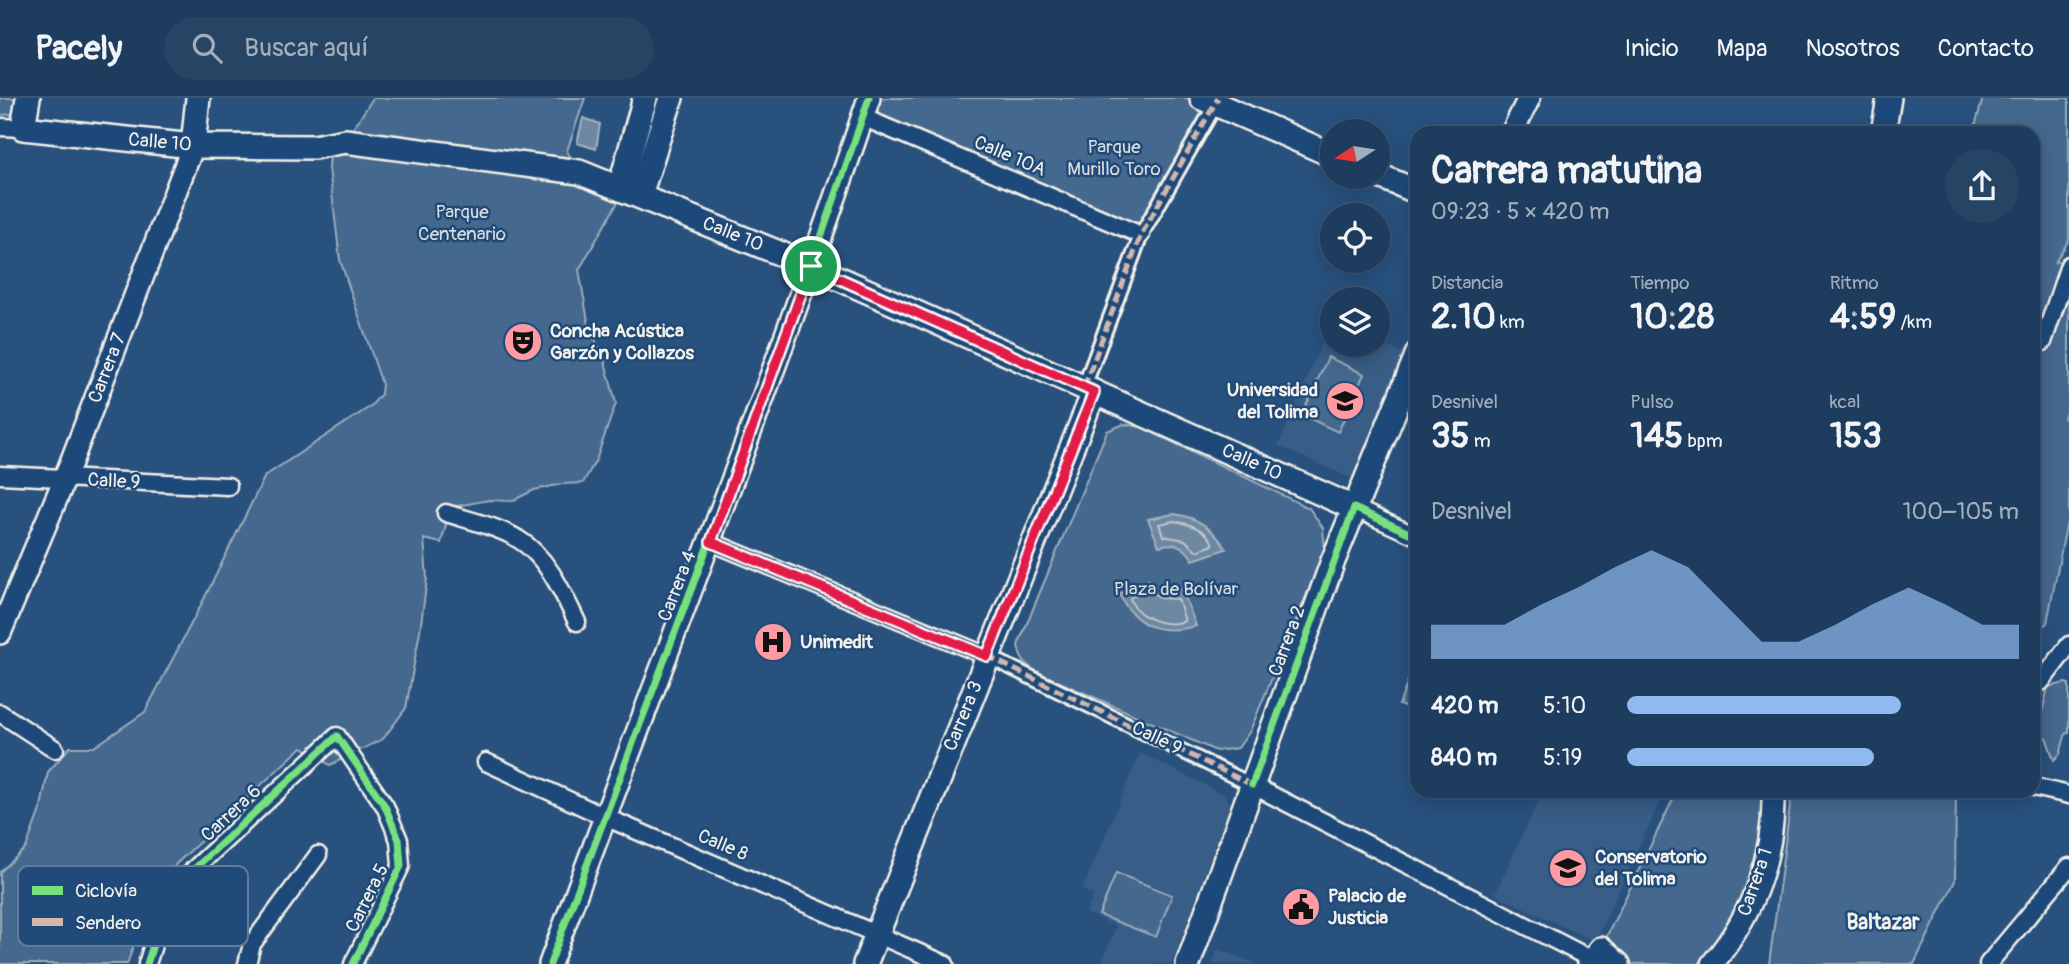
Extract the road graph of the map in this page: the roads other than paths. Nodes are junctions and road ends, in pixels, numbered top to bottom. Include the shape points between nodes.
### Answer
1 (28, 98) edge
2 (198, 98) edge
3 (645, 98) edge
4 (670, 98) edge
5 (1529, 98) edge
6 (1889, 98) edge
7 (1212, 100) edge
8 (866, 107) edge
9 (1515, 126) edge
10 (1884, 126) edge
11 (0, 127) edge
12 (23, 128) junction
13 (193, 146) junction
14 (1320, 150) edge
15 (1390, 180) edge
16 (1410, 189) edge
17 (630, 191) junction
18 (1141, 235) junction
19 (2069, 265) edge
20 (811, 266) junction
21 (2043, 342) dead end
22 (1410, 372) edge
23 (1089, 390) junction
24 (0, 475) edge
25 (65, 478) junction
26 (228, 486) dead end
27 (1354, 508) junction
28 (446, 513) dead end
29 (1410, 533) edge
30 (711, 542) junction
31 (577, 622) dead end
32 (0, 633) edge
33 (2069, 645) edge
34 (987, 656) junction
35 (2041, 682) dead end
36 (0, 713) edge
37 (337, 736) joint
38 (55, 749) dead end
39 (486, 762) dead end
40 (1252, 785) junction
41 (2040, 789) edge
42 (2069, 794) edge
43 (1773, 798) edge
44 (605, 817) junction
45 (318, 855) dead end
46 (197, 866) edge
47 (2069, 867) edge
48 (877, 934) junction
49 (152, 946) edge
50 (1594, 957) edge
51 (146, 964) edge
52 (247, 964) edge
53 (353, 964) edge
54 (550, 964) edge
55 (865, 964) edge
56 (945, 964) edge
57 (1188, 964) edge
58 (1619, 964) edge
59 (1712, 964) edge
60 (1988, 964) edge

1 - 12 main road
2 - 13 main road, Carrera 7
3 - 17 main road
4 - 17 main road
5 - 9 street
6 - 10 main road
7 - 14 main road
7 - 18 street, Carrera 3
8 - 18 street, Calle 10A
8 - 20 street, Carrera 4
11 - 12 street, Calle 10
12 - 13 main road, Calle 10
13 - 17 main road, Calle 10 via 314,147 357,142 579,172
13 - 25 street, Carrera 7
15 - 16 main road
17 - 20 main road, Calle 10
18 - 23 street, Carrera 3
19 - 21 street
20 - 23 main road, Calle 10
20 - 30 street, Carrera 4
22 - 27 main road, Carrera 2
23 - 27 main road, Calle 10
23 - 34 main road, Carrera 3
24 - 25 street, Calle 9
25 - 26 street, Calle 9
25 - 32 street, Carrera 7
27 - 29 street, Calle 10
27 - 40 main road, Carrera 2
28 - 31 street via 517,538 532,550
30 - 34 street, Calle 9
30 - 44 street, Carrera 4
33 - 35 street
34 - 40 street, Calle 9
34 - 48 main road, Carrera 3
36 - 38 street
37 - 46 street, Carrera 6
37 - 53 street, Carrera 5 via 385,806 399,840 401,866
39 - 44 street, Calle 8
40 - 50 street, Calle 9
40 - 57 main road, Carrera 2
41 - 42 street
43 - 59 street, Carrera 1 via 1771,833 1758,888 1740,927
44 - 48 street, Calle 8
44 - 54 street, Carrera 4
45 - 52 street via 252,944
47 - 60 street
48 - 55 main road, Carrera 3
48 - 56 street, Calle 8
49 - 51 street, Carrera 6
50 - 58 street, Calle 9

